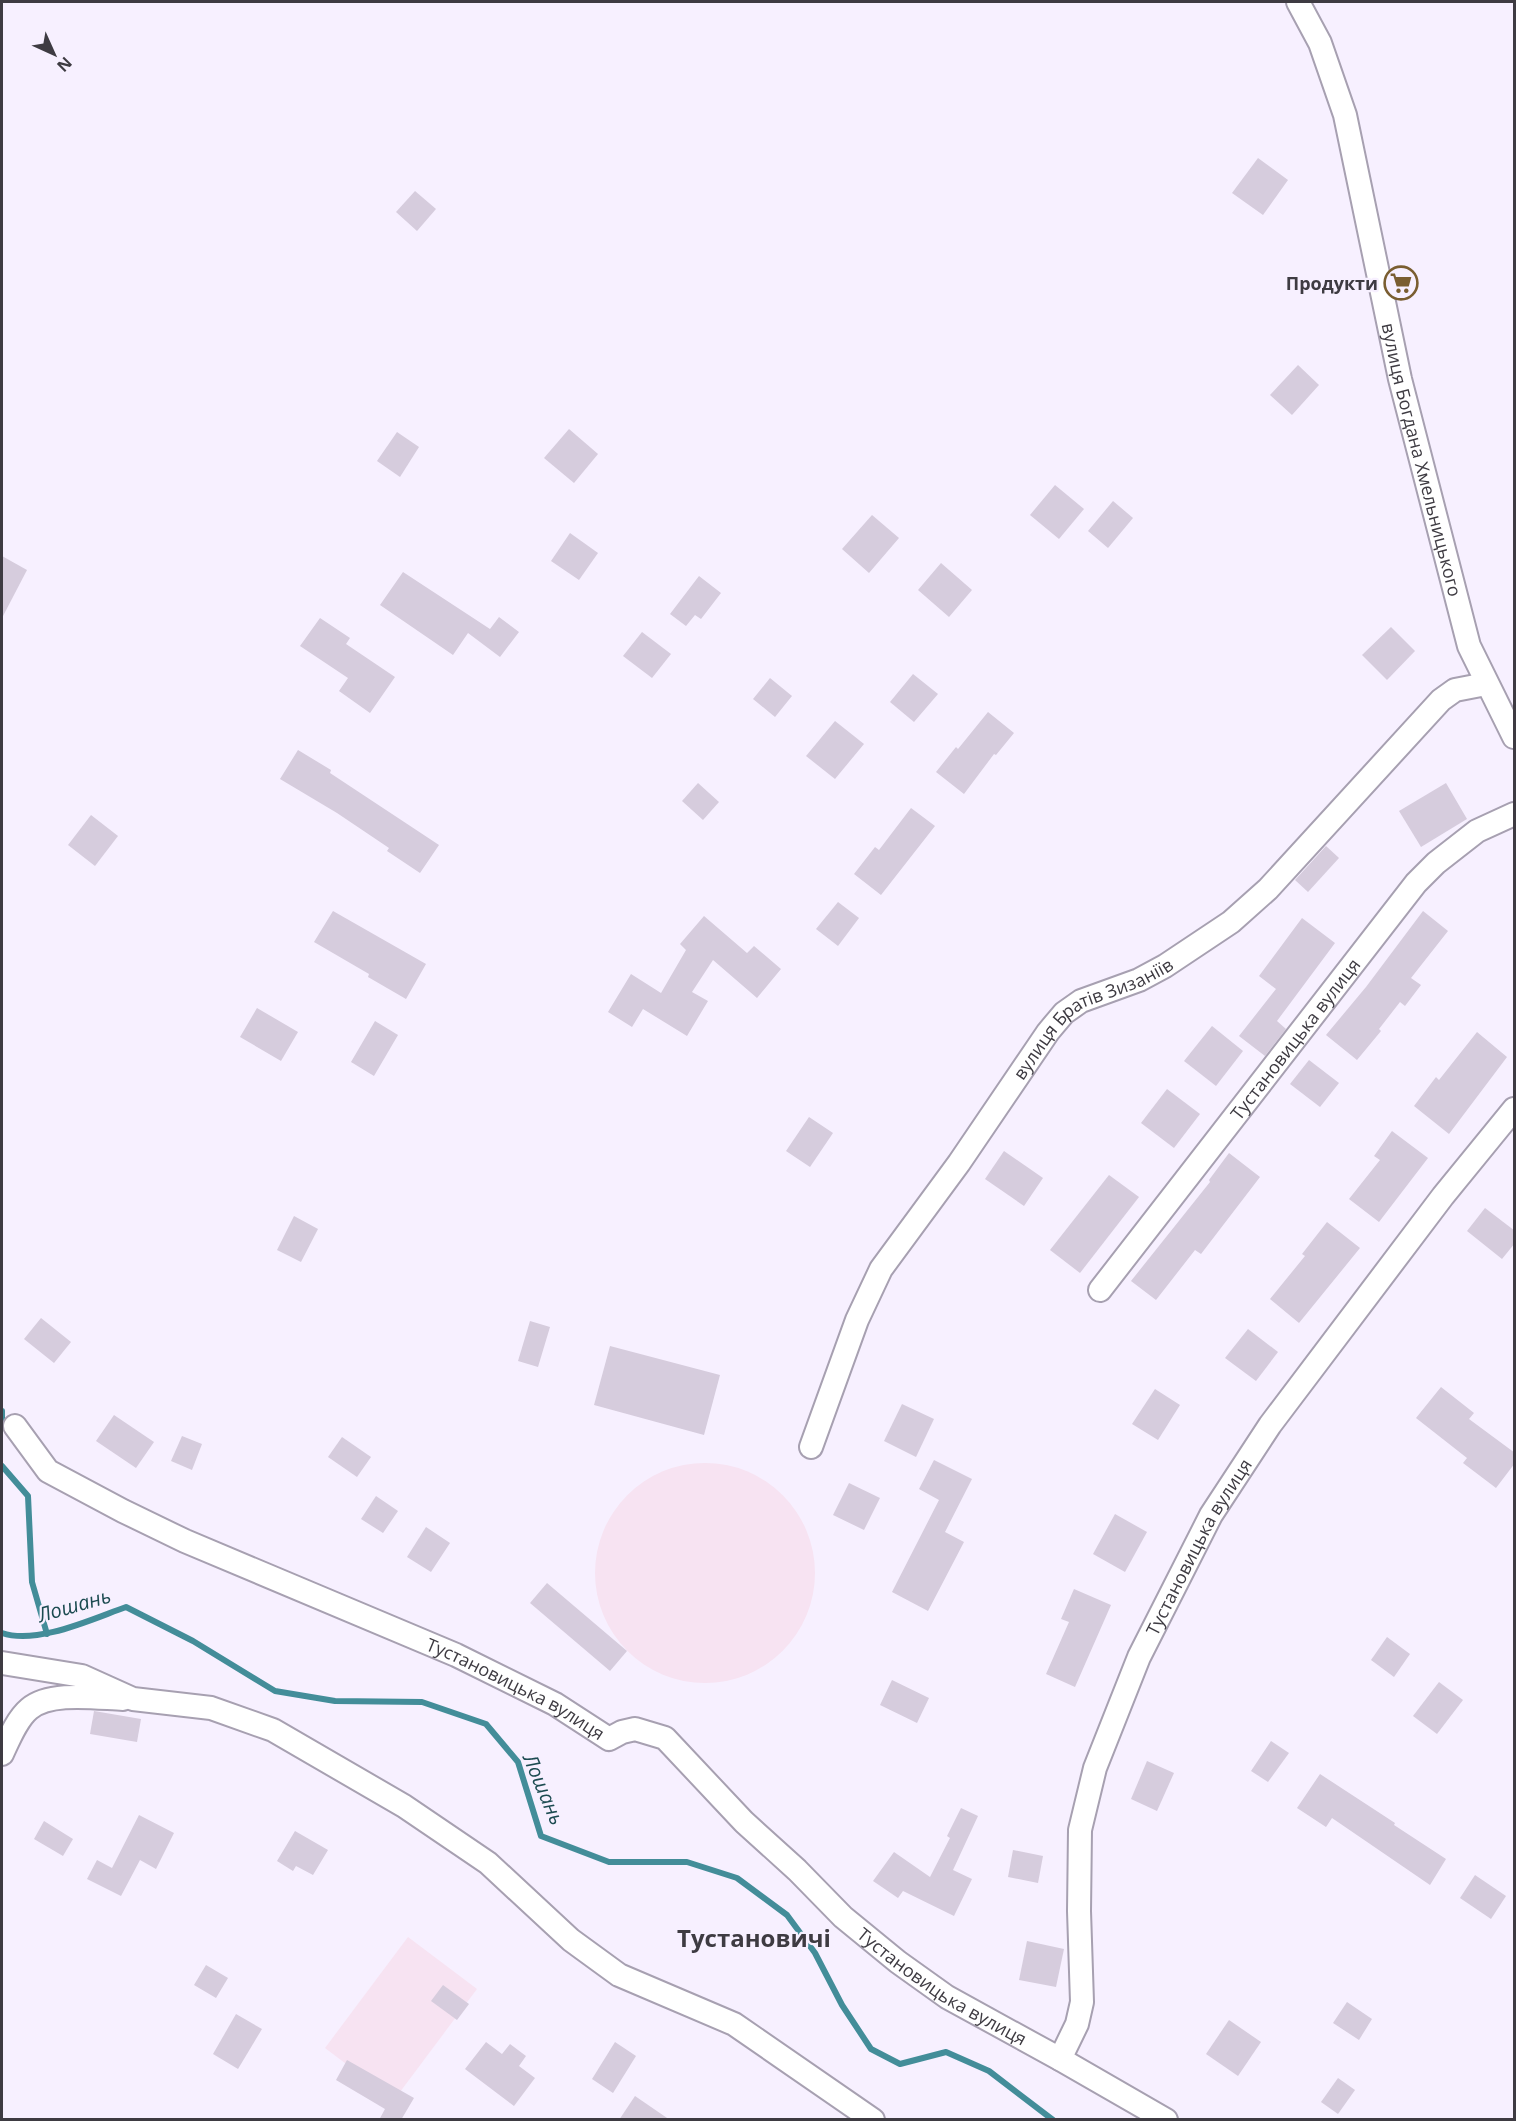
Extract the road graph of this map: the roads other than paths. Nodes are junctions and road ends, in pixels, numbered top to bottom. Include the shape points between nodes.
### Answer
1 (1298, 2) edge
2 (1486, 684) junction
3 (1515, 737) edge
4 (1515, 814) edge
5 (1515, 1109) edge
6 (1100, 1290) dead end
7 (15, 1426) dead end
8 (811, 1447) dead end
9 (2, 1663) edge
10 (133, 1699) junction
11 (2, 1754) edge
12 (1060, 2059) junction
13 (873, 2120) edge
14 (1166, 2120) edge

1 - 2 street, вулиця Богдана Хмельницького via 1320,43 1345,115 1400,380 1469,646
2 - 3 street, вулиця Богдана Хмельницького
2 - 8 street, вулиця Братів Зизаніїв via 1455,690 1441,700 1268,889 1231,922 1165,966 1081,1001 1064,1013 881,1269 857,1320
4 - 6 street, Тустановицька вулиця via 1477,831 1416,883
5 - 12 street, Тустановицька вулиця via 1443,1196 1270,1425 1211,1515 1139,1657 1095,1768 1080,1830 1082,2002 1077,2024
7 - 12 street, Тустановицька вулиця via 48,1472 185,1541 456,1655 555,1704 609,1739 635,1729 665,1738 744,1822 843,1917 898,1962 947,1997
9 - 10 street via 82,1676
10 - 11 street via 45,1701 30,1708
10 - 13 street via 211,1707 283,1736 404,1806 488,1863 571,1940 619,1975 734,2024
12 - 14 street, Тустановицька вулиця

